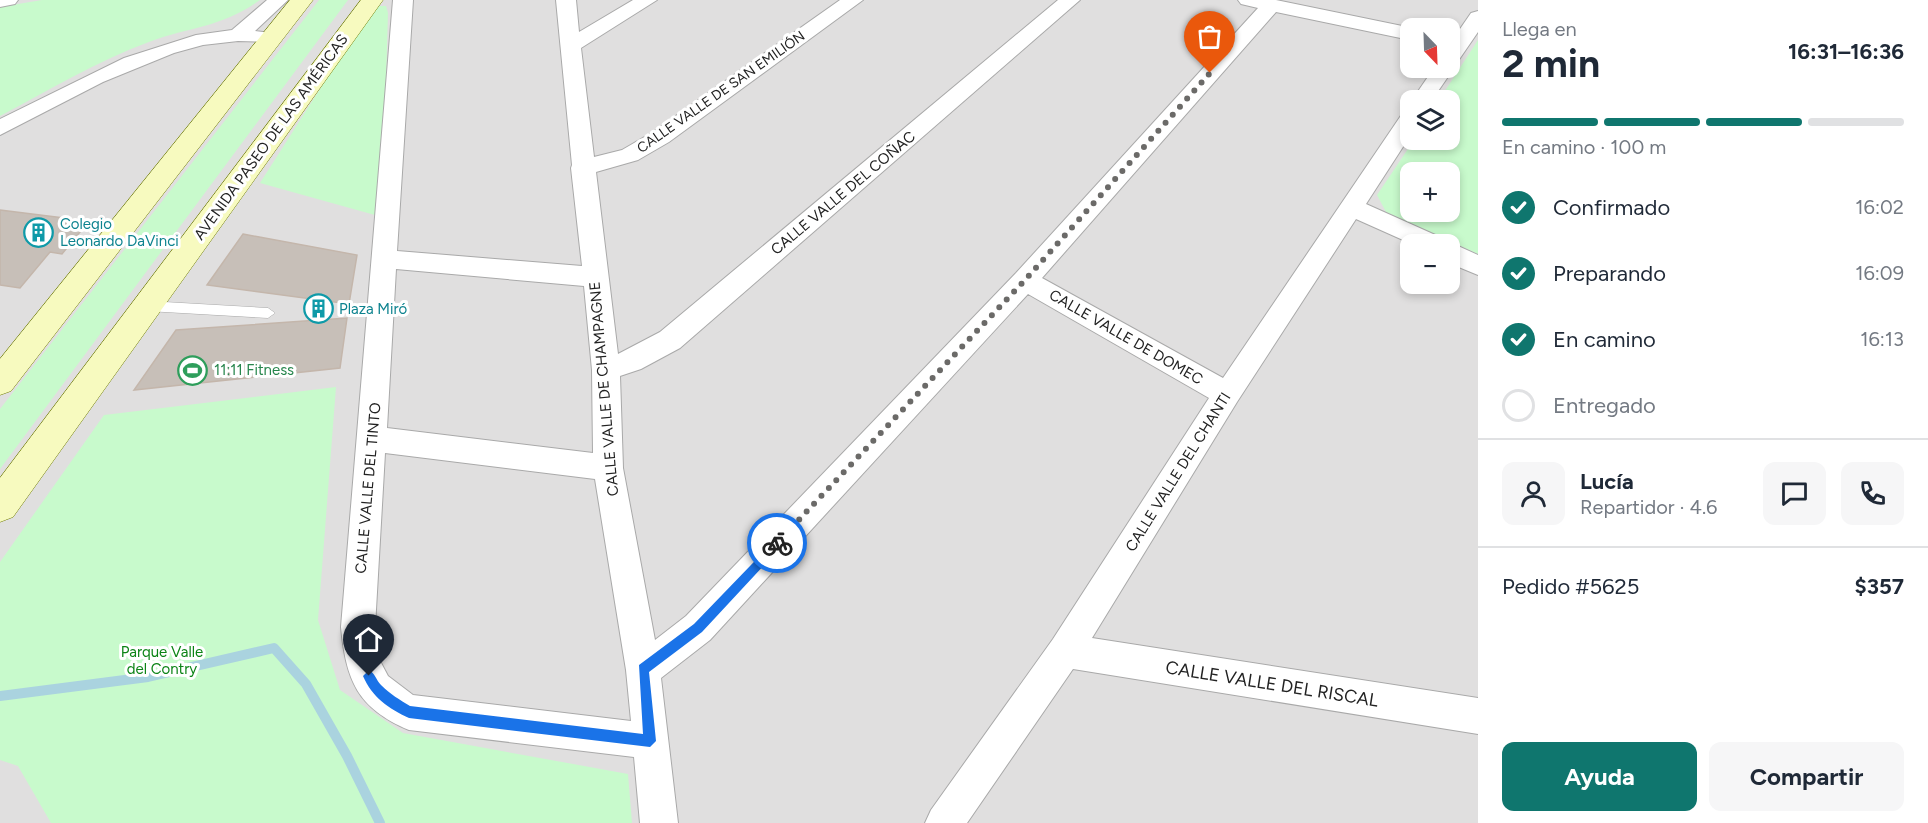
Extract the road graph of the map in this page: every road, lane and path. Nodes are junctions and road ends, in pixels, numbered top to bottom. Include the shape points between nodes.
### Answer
1 (8, 0) edge
2 (278, 0) edge
3 (302, 0) edge
4 (372, 0) edge
5 (403, 0) edge
6 (566, 0) edge
7 (647, 0) edge
8 (853, 0) edge
9 (1070, 0) edge
10 (0, 1) edge
11 (1260, 2) edge
12 (1478, 17) edge
13 (1400, 32) edge
14 (238, 35) junction
15 (272, 38) junction
16 (1460, 39) edge
17 (572, 45) junction
18 (0, 128) edge
19 (1400, 134) edge
20 (582, 168) junction
21 (1351, 207) junction
22 (1411, 234) edge
23 (1460, 257) edge
24 (384, 259) junction
25 (1478, 266) edge
26 (595, 277) junction
27 (1025, 280) junction
28 (147, 306) junction
29 (268, 313) dead end
30 (606, 369) junction
31 (0, 382) edge
32 (1227, 394) junction
33 (373, 439) junction
34 (608, 468) junction
35 (0, 506) edge
36 (1065, 651) junction
37 (643, 670) junction
38 (1478, 716) edge
39 (650, 741) junction
40 (659, 823) edge
41 (944, 823) edge

1 - 10 street
2 - 14 street
3 - 15 main road
4 - 28 main road, AVENIDA PASEO DE LAS AMÉRICAS
5 - 24 street, CALLE VALLE DEL TINTO
6 - 17 street, CALLE VALLE DE CHAMPAGNE
7 - 17 street
8 - 20 street, CALLE VALLE DE SAN EMILIÓN via 661,137 630,155
9 - 30 street, CALLE VALLE DEL COÑAC via 670,340 631,361
11 - 13 street
11 - 27 street
12 - 16 street
14 - 15 street
14 - 18 street via 193,42 116,69
15 - 31 main road
17 - 20 street, CALLE VALLE DE CHAMPAGNE
19 - 21 street, CALLE VALLE DEL CHANTI
20 - 26 street, CALLE VALLE DE CHAMPAGNE
21 - 22 street
21 - 32 street, CALLE VALLE DEL CHANTI
23 - 25 street
24 - 26 street
24 - 33 street, CALLE VALLE DEL TINTO
26 - 30 street, CALLE VALLE DE CHAMPAGNE
27 - 32 street, CALLE VALLE DE DOMEC
27 - 37 street via 698,628
28 - 29 lane
28 - 35 main road, AVENIDA PASEO DE LAS AMÉRICAS
30 - 34 street, CALLE VALLE DE CHAMPAGNE
32 - 36 street, CALLE VALLE DEL CHANTI
33 - 34 street
33 - 39 street, CALLE VALLE DEL TINTO via 358,627 362,664 376,688 409,712
34 - 37 street, CALLE VALLE DE CHAMPAGNE
36 - 38 street, CALLE VALLE DEL RISCAL
36 - 41 street, CALLE VALLE DEL CHANTI
37 - 39 street
39 - 40 street

